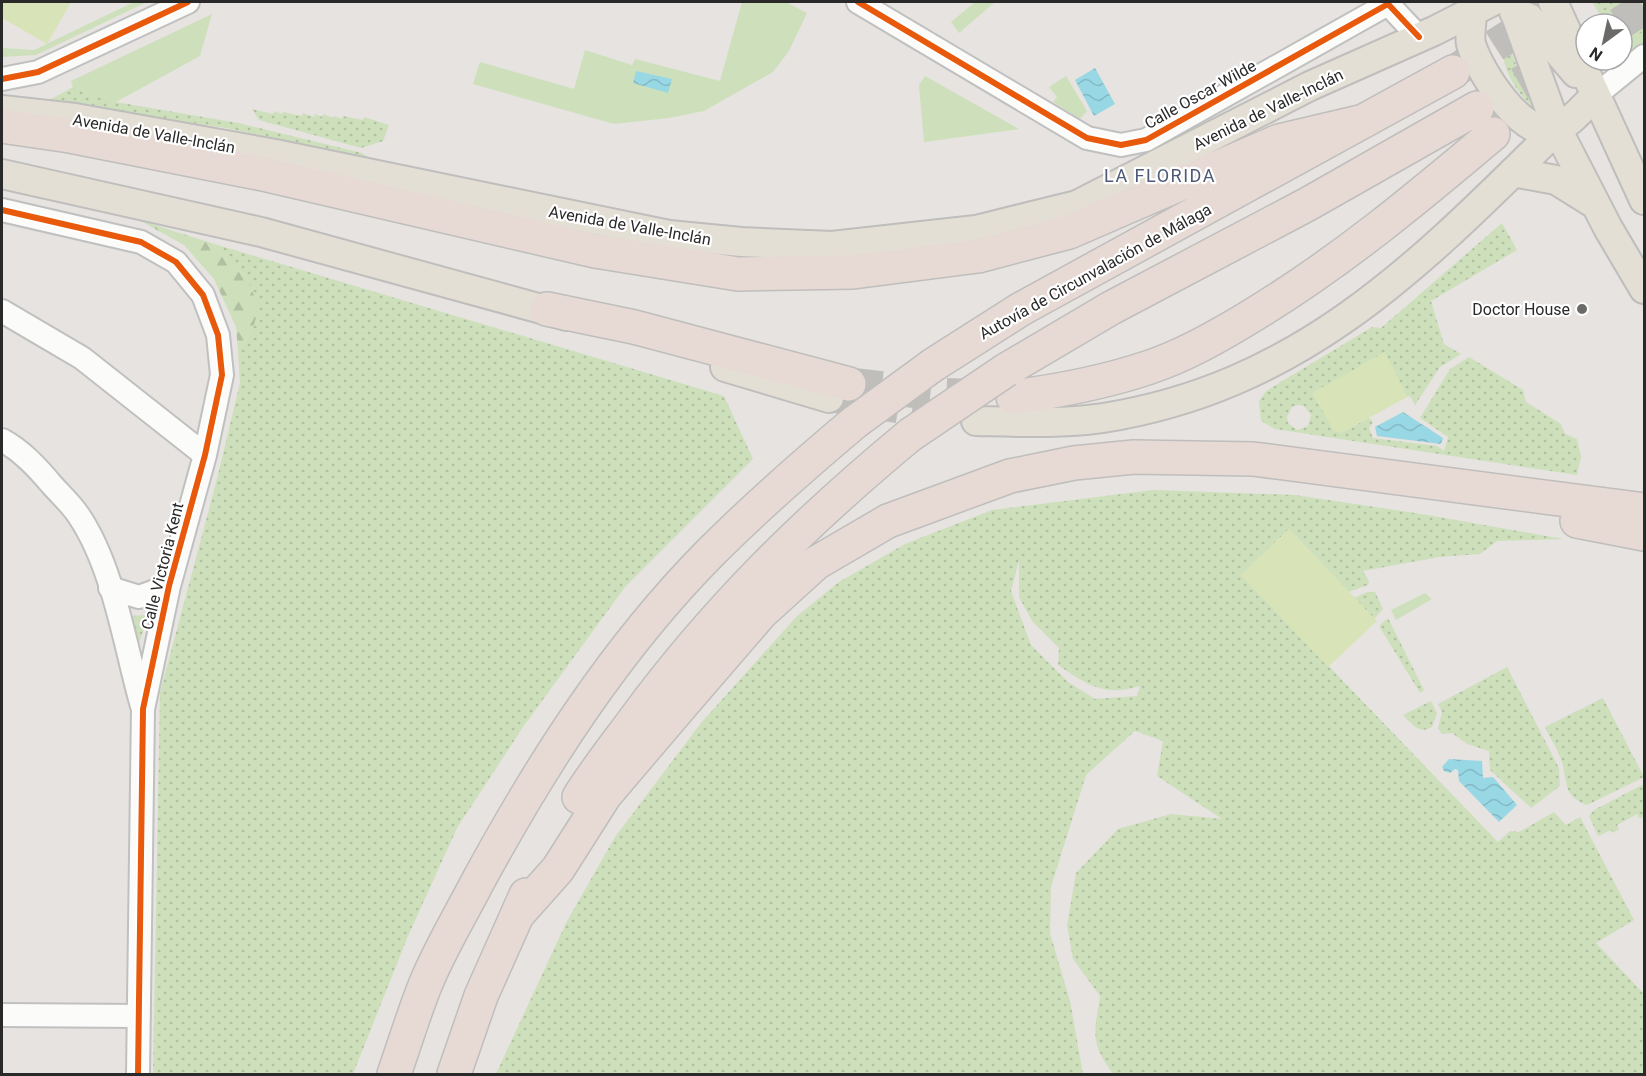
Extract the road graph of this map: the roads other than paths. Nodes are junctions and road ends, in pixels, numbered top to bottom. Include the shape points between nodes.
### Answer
1 (188, 2) edge
2 (858, 2) edge
3 (1553, 2) edge
4 (1495, 6) edge
5 (1419, 37) junction
6 (1644, 56) edge
7 (1453, 72) tunnel mouth
8 (2, 79) edge
9 (1595, 96) junction
10 (2, 110) edge
11 (1364, 121) junction
12 (2, 126) edge
13 (1557, 129) junction
14 (1513, 172) junction
15 (2, 174) edge
16 (1644, 200) edge
17 (1596, 205) junction
18 (2, 210) edge
19 (1644, 288) edge
20 (547, 309) joint
21 (2, 311) edge
22 (1009, 383) junction
23 (839, 391) tunnel mouth
24 (976, 422) tunnel mouth
25 (2, 440) edge
26 (205, 455) junction
27 (1497, 490) junction
28 (1644, 510) edge
29 (1644, 534) edge
30 (169, 586) junction
31 (110, 588) junction
32 (143, 709) junction
33 (518, 914) junction
34 (2, 1015) edge
35 (139, 1016) junction
36 (138, 1074) edge
37 (394, 1074) edge
38 (454, 1074) edge

1 - 8 street via 38,72
2 - 5 street, Calle Oscar Wilde via 1087,138 1121,145 1146,140 1388,4
3 - 9 main road
4 - 5 main road, Avenida de Valle-Inclán
4 - 9 main road via 1529,18
4 - 13 main road
4 - 13 main road via 1470,42 1478,62 1511,111 1538,130
5 - 10 main road, Avenida de Valle-Inclán via 1300,91 1077,205 976,230 832,246 669,235 275,154 75,118
6 - 9 street
7 - 11 highway, Autovía de Circunvalación de Málaga
9 - 13 main road
9 - 16 main road
11 - 12 highway via 1279,141 1069,232 978,256 853,272 738,274 595,251 263,174
11 - 37 highway, Autovía de Circunvalación de Málaga, bridge via 1021,309 933,365 855,422 785,481 709,554 636,637 567,730 509,823 424,988
13 - 14 main road
13 - 17 main road
14 - 17 main road via 1556,180
14 - 24 main road via 1451,234 1364,307 1295,352 1222,386 1102,418 1045,423
15 - 20 main road via 261,232
17 - 19 main road
18 - 26 street, Calle Victoria Kent via 141,242 176,262 203,295 218,335 222,375
20 - 23 highway via 634,327
21 - 26 street via 82,358
22 - 22 highway via 1111,308 1308,204 1485,121 1345,255 1212,340 1149,368 1077,388
22 - 33 highway, bridge via 910,435 835,498 752,577 678,661 588,782 541,861
25 - 31 street via 39,469 79,517
26 - 30 street, Calle Victoria Kent
27 - 28 highway
27 - 29 highway via 1556,517
27 - 33 highway via 1253,459 1134,457 1074,463 1010,476 888,521 816,563 761,613 605,795 558,869
30 - 31 street via 139,597
30 - 32 street, Calle Victoria Kent
31 - 32 street
32 - 35 street, Calle Victoria Kent
33 - 38 highway via 481,996
34 - 35 street
35 - 36 street, Calle Victoria Kent

